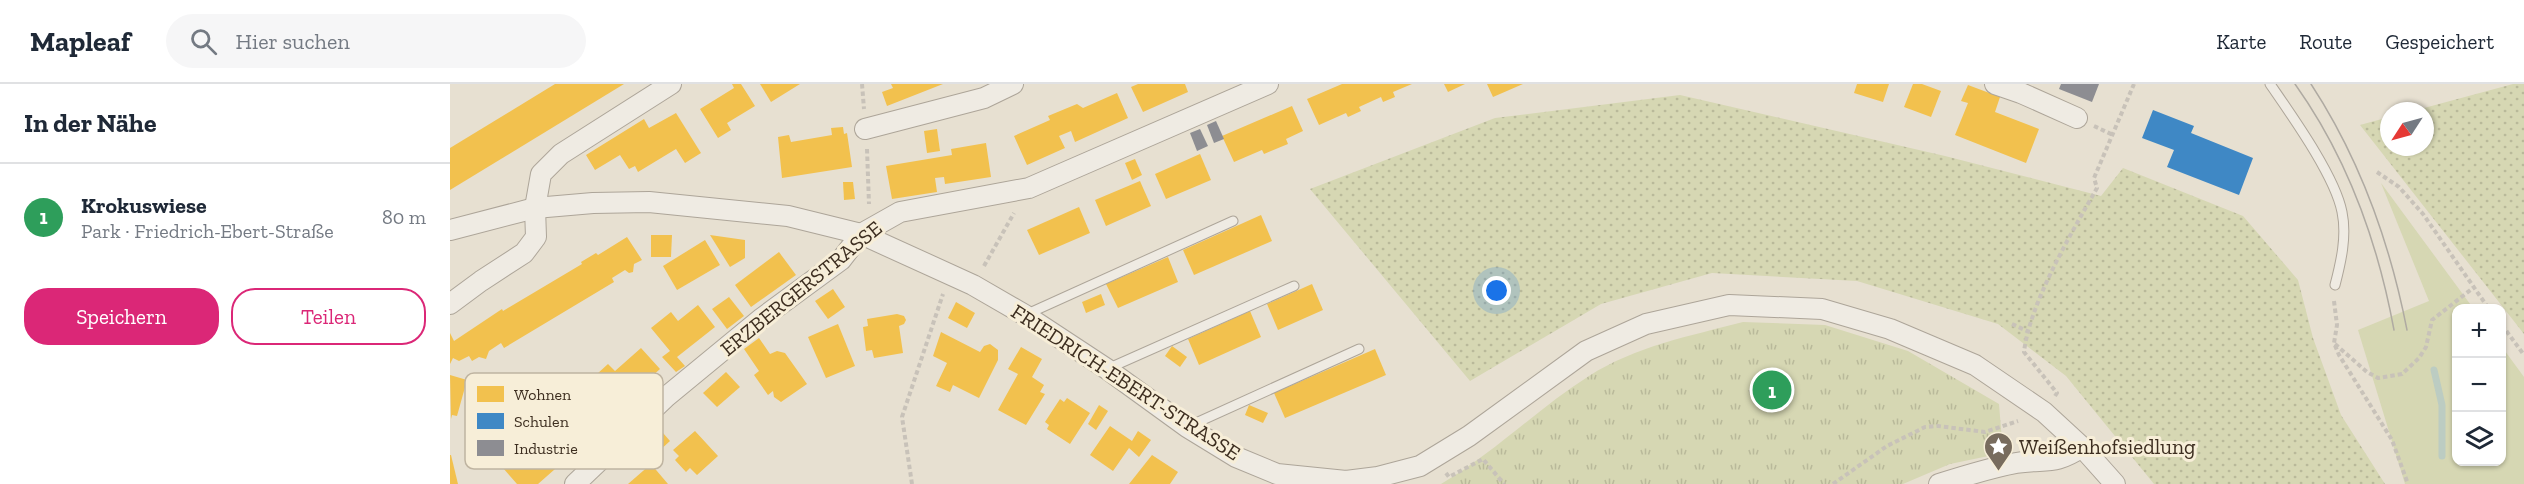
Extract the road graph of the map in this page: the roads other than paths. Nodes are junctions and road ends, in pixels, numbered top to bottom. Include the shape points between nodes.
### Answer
1 (671, 84) edge
2 (1013, 84) edge
3 (1268, 84) edge
4 (1995, 84) edge
5 (2271, 84) edge
6 (2077, 118) dead end
7 (865, 129) road end
8 (535, 208) junction
9 (1233, 221) dead end
10 (450, 230) edge
11 (861, 234) junction
12 (2335, 285) road end
13 (1294, 286) dead end
14 (450, 304) edge
15 (1025, 315) junction
16 (1359, 349) dead end
17 (1107, 369) junction
18 (663, 400) edge
19 (1187, 427) junction
20 (2082, 447) junction
21 (591, 469) edge
22 (575, 484) edge
23 (1939, 484) edge
24 (2115, 484) edge

1 - 8 street via 561,154 541,174
2 - 7 street via 984,98
3 - 11 street, ERZBERGERSTRASSE via 1029,188 900,212
4 - 6 street
5 - 12 lane via 2307,140 2342,211 2344,235
8 - 10 street, FRIEDRICH-EBERT-STRASSE
8 - 11 street, FRIEDRICH-EBERT-STRASSE via 661,203 788,216
8 - 14 street via 536,237 525,254
9 - 15 lane
11 - 15 street, FRIEDRICH-EBERT-STRASSE via 973,285
11 - 18 street, ERZBERGERSTRASSE via 841,260 762,318
13 - 17 lane
15 - 17 street, FRIEDRICH-EBERT-STRASSE
16 - 19 lane
17 - 19 street, FRIEDRICH-EBERT-STRASSE
19 - 20 street, FRIEDRICH-EBERT-STRASSE via 1236,457 1277,474 1346,481 1378,477 1420,466 1470,436 1586,351 1646,324 1729,305 1822,309 1890,328 1975,365 2044,412
20 - 23 street via 2066,458 2018,463
20 - 24 street, FRIEDRICH-EBERT-STRASSE
21 - 22 street, ERZBERGERSTRASSE

